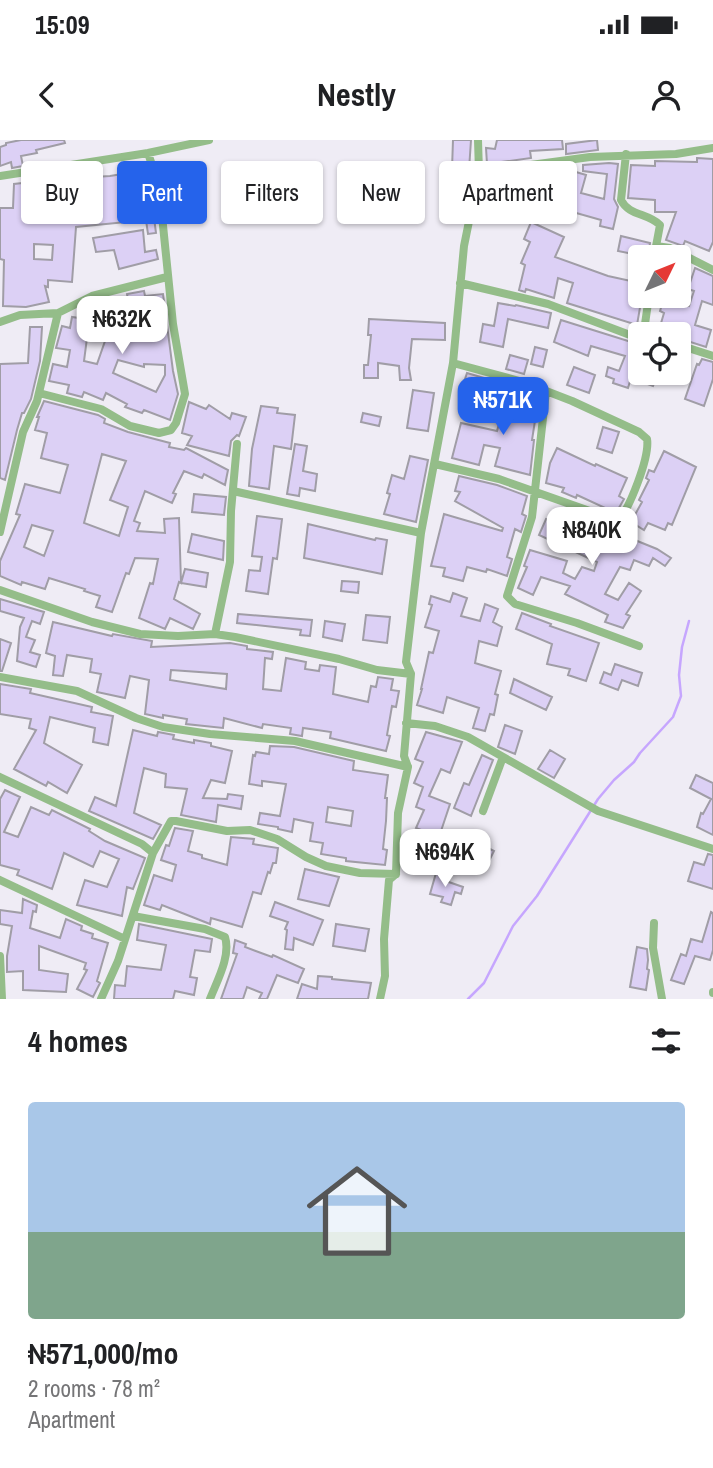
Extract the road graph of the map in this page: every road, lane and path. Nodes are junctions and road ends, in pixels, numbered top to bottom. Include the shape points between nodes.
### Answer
1 (209, 140) edge
2 (478, 140) edge
3 (713, 148) edge
4 (148, 153) junction
5 (626, 154) junction
6 (479, 161) edge
7 (560, 161) edge
8 (0, 177) edge
9 (468, 224) edge
10 (656, 245) edge
11 (691, 259) edge
12 (713, 270) edge
13 (167, 277) junction
14 (460, 283) junction
15 (58, 313) junction
16 (0, 322) edge
17 (628, 334) edge
18 (691, 349) edge
19 (713, 356) edge
20 (453, 363) junction
21 (546, 391) junction
22 (39, 393) junction
23 (237, 444) dead end
24 (435, 464) junction
25 (535, 490) junction
26 (233, 491) junction
27 (0, 532) edge
28 (421, 533) junction
29 (0, 590) edge
30 (215, 634) junction
31 (639, 646) dead end
32 (411, 674) junction
33 (0, 677) edge
34 (406, 723) junction
35 (503, 757) junction
36 (408, 767) junction
37 (0, 777) edge
38 (483, 811) dead end
39 (713, 849) edge
40 (153, 853) junction
41 (396, 874) junction
42 (0, 880) edge
43 (133, 916) junction
44 (654, 923) dead end
45 (125, 939) junction
46 (0, 956) edge
47 (2, 999) edge
48 (101, 999) edge
49 (210, 999) edge
50 (380, 999) edge
51 (662, 999) edge

1 - 4 street
2 - 6 street
3 - 5 street
4 - 8 street
4 - 13 street via 159,186
5 - 7 street
5 - 10 street via 621,200 629,211 660,225
9 - 14 street
11 - 12 street
13 - 15 street via 92,296
13 - 22 street via 185,394 171,430 159,433 130,426 101,409
14 - 17 street via 548,304
14 - 20 street
15 - 16 street via 20,315
15 - 22 street
18 - 19 street
20 - 21 street
20 - 24 street
21 - 25 street
21 - 25 street via 639,432 648,447 618,521
22 - 27 street via 23,432
23 - 26 street
24 - 25 street
24 - 28 street
25 - 31 street via 533,516 507,596 514,604
26 - 28 street
26 - 30 street via 230,562
28 - 32 street via 406,662
29 - 30 street via 140,634
30 - 32 street
32 - 34 street
33 - 36 street via 77,691 163,727 295,741
34 - 35 street via 451,730
34 - 36 street
35 - 38 street
35 - 39 street via 598,811
36 - 41 street via 398,813
37 - 40 street
40 - 41 street via 171,821 176,821 227,831 250,830 326,866
40 - 43 street
41 - 50 street via 388,880
42 - 45 street
43 - 45 street
43 - 49 street via 225,937 224,961
44 - 51 street via 653,948
45 - 48 street
46 - 47 street

